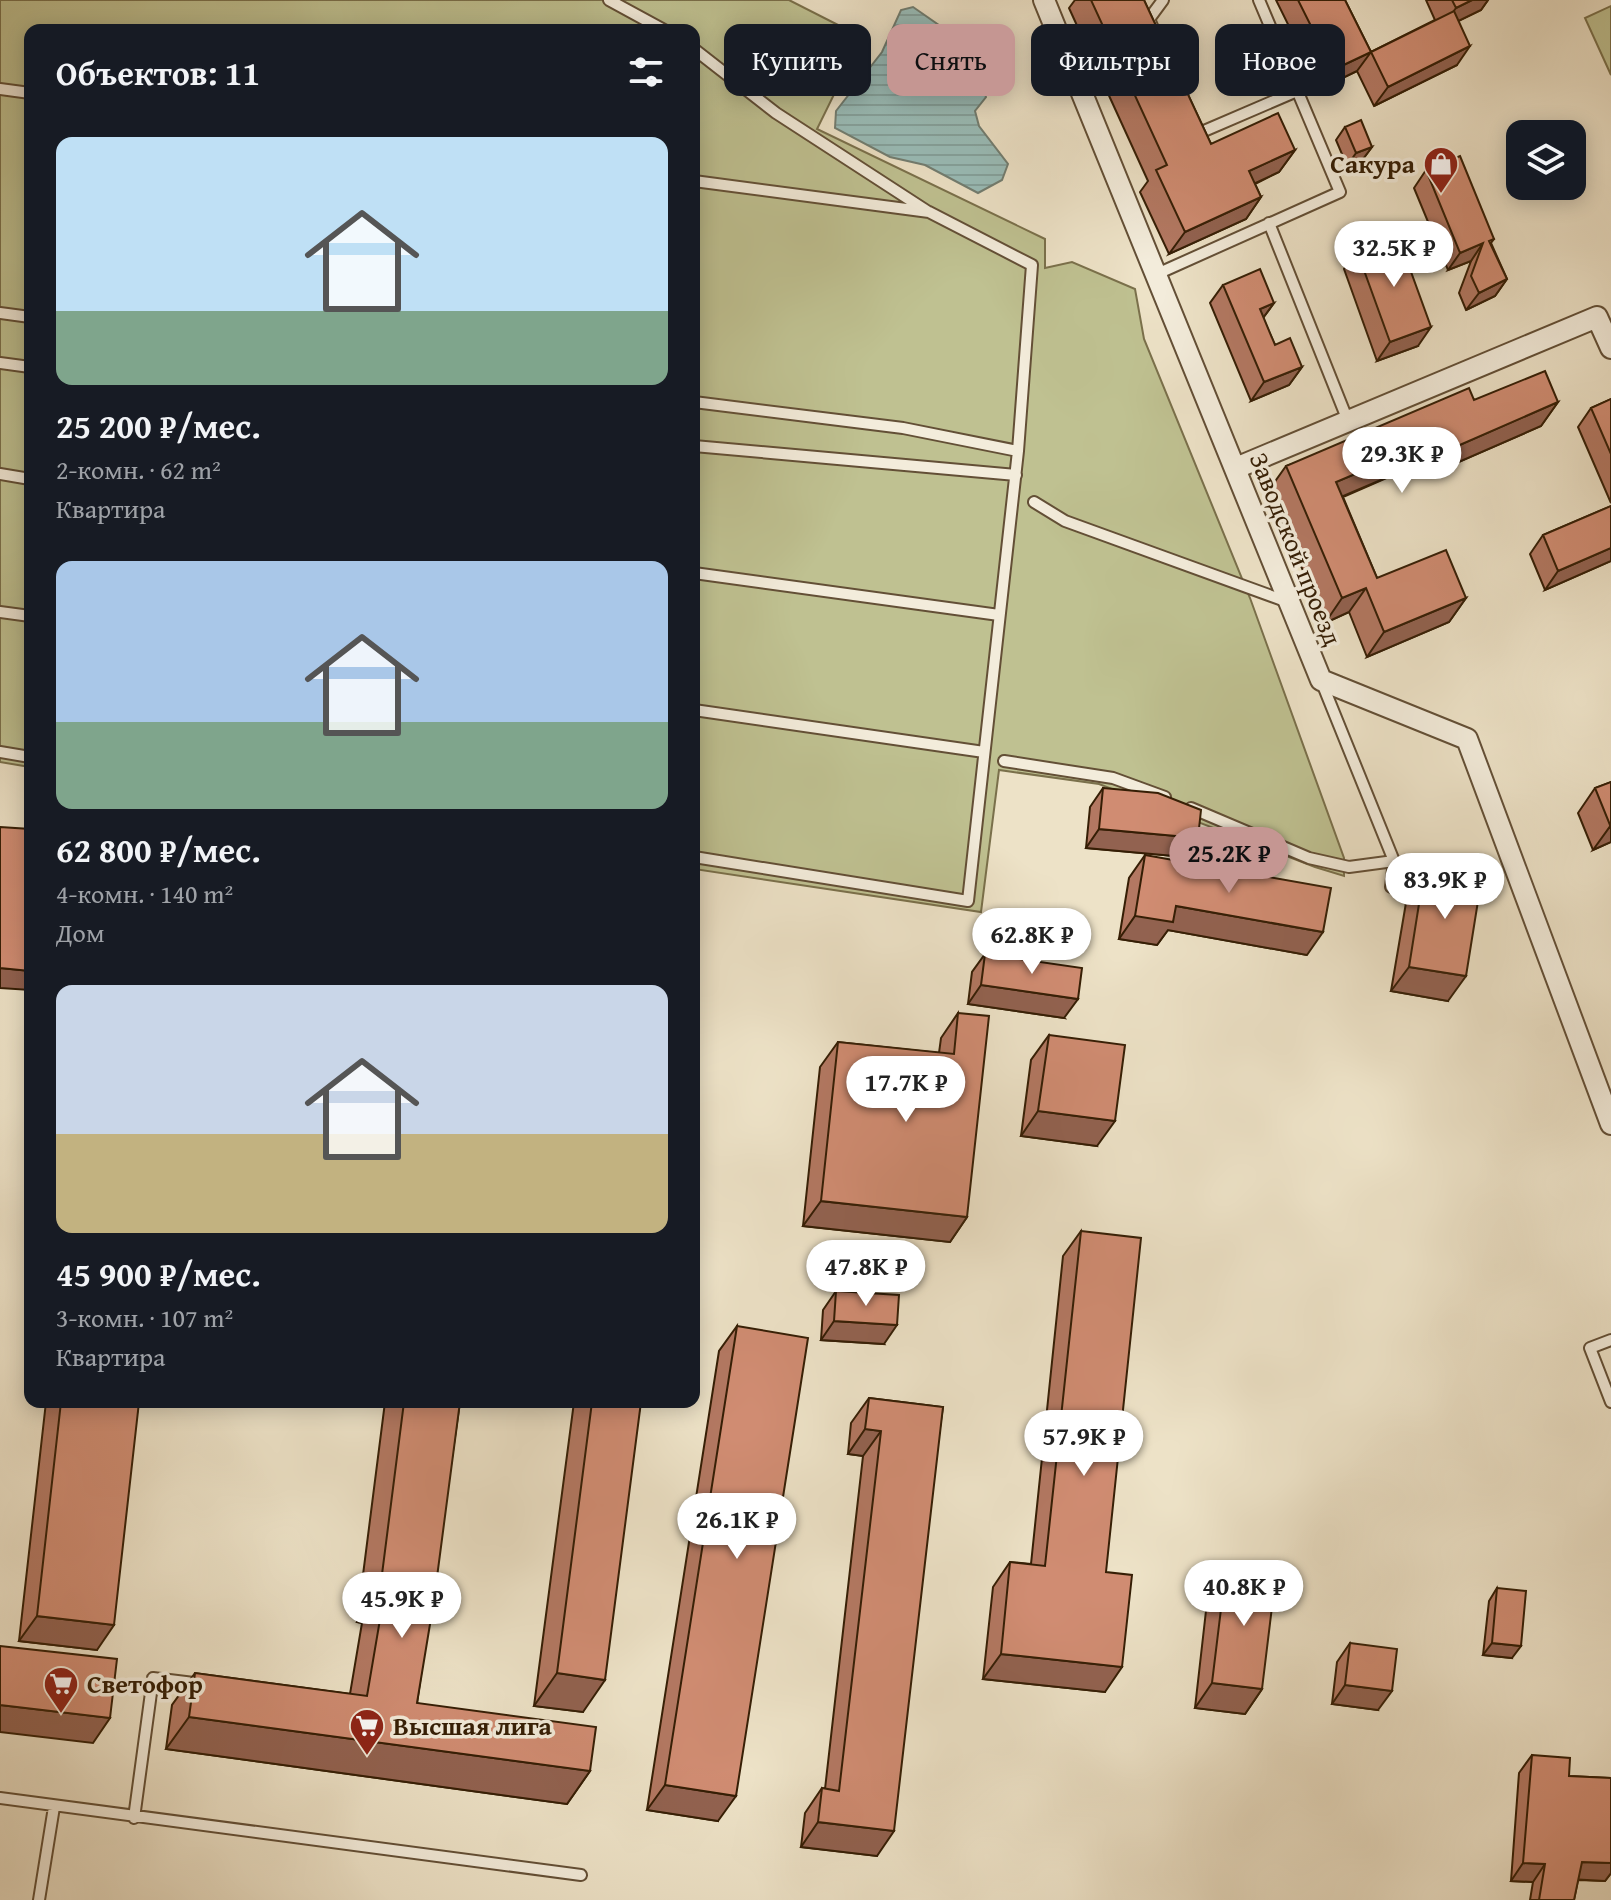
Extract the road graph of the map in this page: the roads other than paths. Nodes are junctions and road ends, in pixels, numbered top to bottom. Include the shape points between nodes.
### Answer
1 (609, 0) edge
2 (1044, 0) edge
3 (1163, 0) edge
4 (1259, 0) edge
5 (653, 24) edge
6 (1151, 24) edge
7 (1269, 24) edge
8 (700, 54) edge
9 (0, 89) edge
10 (24, 92) edge
11 (1285, 96) edge
12 (1299, 96) edge
13 (1191, 120) edge
14 (700, 182) edge
15 (929, 212) junction
16 (1269, 223) junction
17 (1157, 274) junction
18 (0, 313) edge
19 (24, 316) edge
20 (1611, 348) edge
21 (0, 363) edge
22 (24, 366) edge
23 (700, 403) edge
24 (1348, 421) junction
25 (700, 447) edge
26 (1018, 451) junction
27 (1236, 468) junction
28 (0, 474) edge
29 (1016, 475) junction
30 (24, 478) edge
31 (1034, 502) dead end
32 (700, 574) edge
33 (1290, 602) junction
34 (0, 612) edge
35 (24, 615) edge
36 (999, 615) junction
37 (1321, 680) junction
38 (700, 711) edge
39 (0, 752) edge
40 (984, 752) junction
41 (24, 756) edge
42 (1004, 761) dead end
43 (700, 858) edge
44 (1394, 861) junction
45 (1391, 887) dead end
46 (1611, 1124) edge
47 (1611, 1340) edge
48 (1611, 1402) edge
49 (214, 1685) edge
50 (0, 1798) edge
51 (54, 1807) junction
52 (134, 1818) junction
53 (581, 1875) dead end
54 (39, 1900) edge

1 - 5 lane
2 - 17 street, Заводской проезд
3 - 6 lane via 1149,19
4 - 7 lane
8 - 15 lane via 776,113
9 - 10 lane
11 - 13 lane via 1197,134
12 - 16 lane via 1340,192
14 - 15 lane
15 - 26 lane via 1032,265
16 - 17 lane
16 - 24 lane
17 - 27 street, Заводской проезд
18 - 19 lane
20 - 24 street via 1597,317
21 - 22 lane
23 - 26 lane via 903,428
24 - 27 street
25 - 29 lane
26 - 29 lane
27 - 33 street, Заводской проезд
28 - 30 lane
29 - 36 lane
31 - 33 lane via 1065,521
32 - 36 lane
33 - 37 street, Заводской проезд
34 - 35 lane
36 - 40 lane
37 - 44 lane
37 - 46 street, Заводской проезд via 1467,739
38 - 40 lane
39 - 41 lane
40 - 43 lane via 968,901
42 - 44 lane via 1113,778 1309,858 1349,867
44 - 45 lane
47 - 48 lane via 1590,1348
49 - 52 lane via 153,1678
50 - 51 lane
51 - 52 lane
51 - 54 lane
52 - 53 lane

